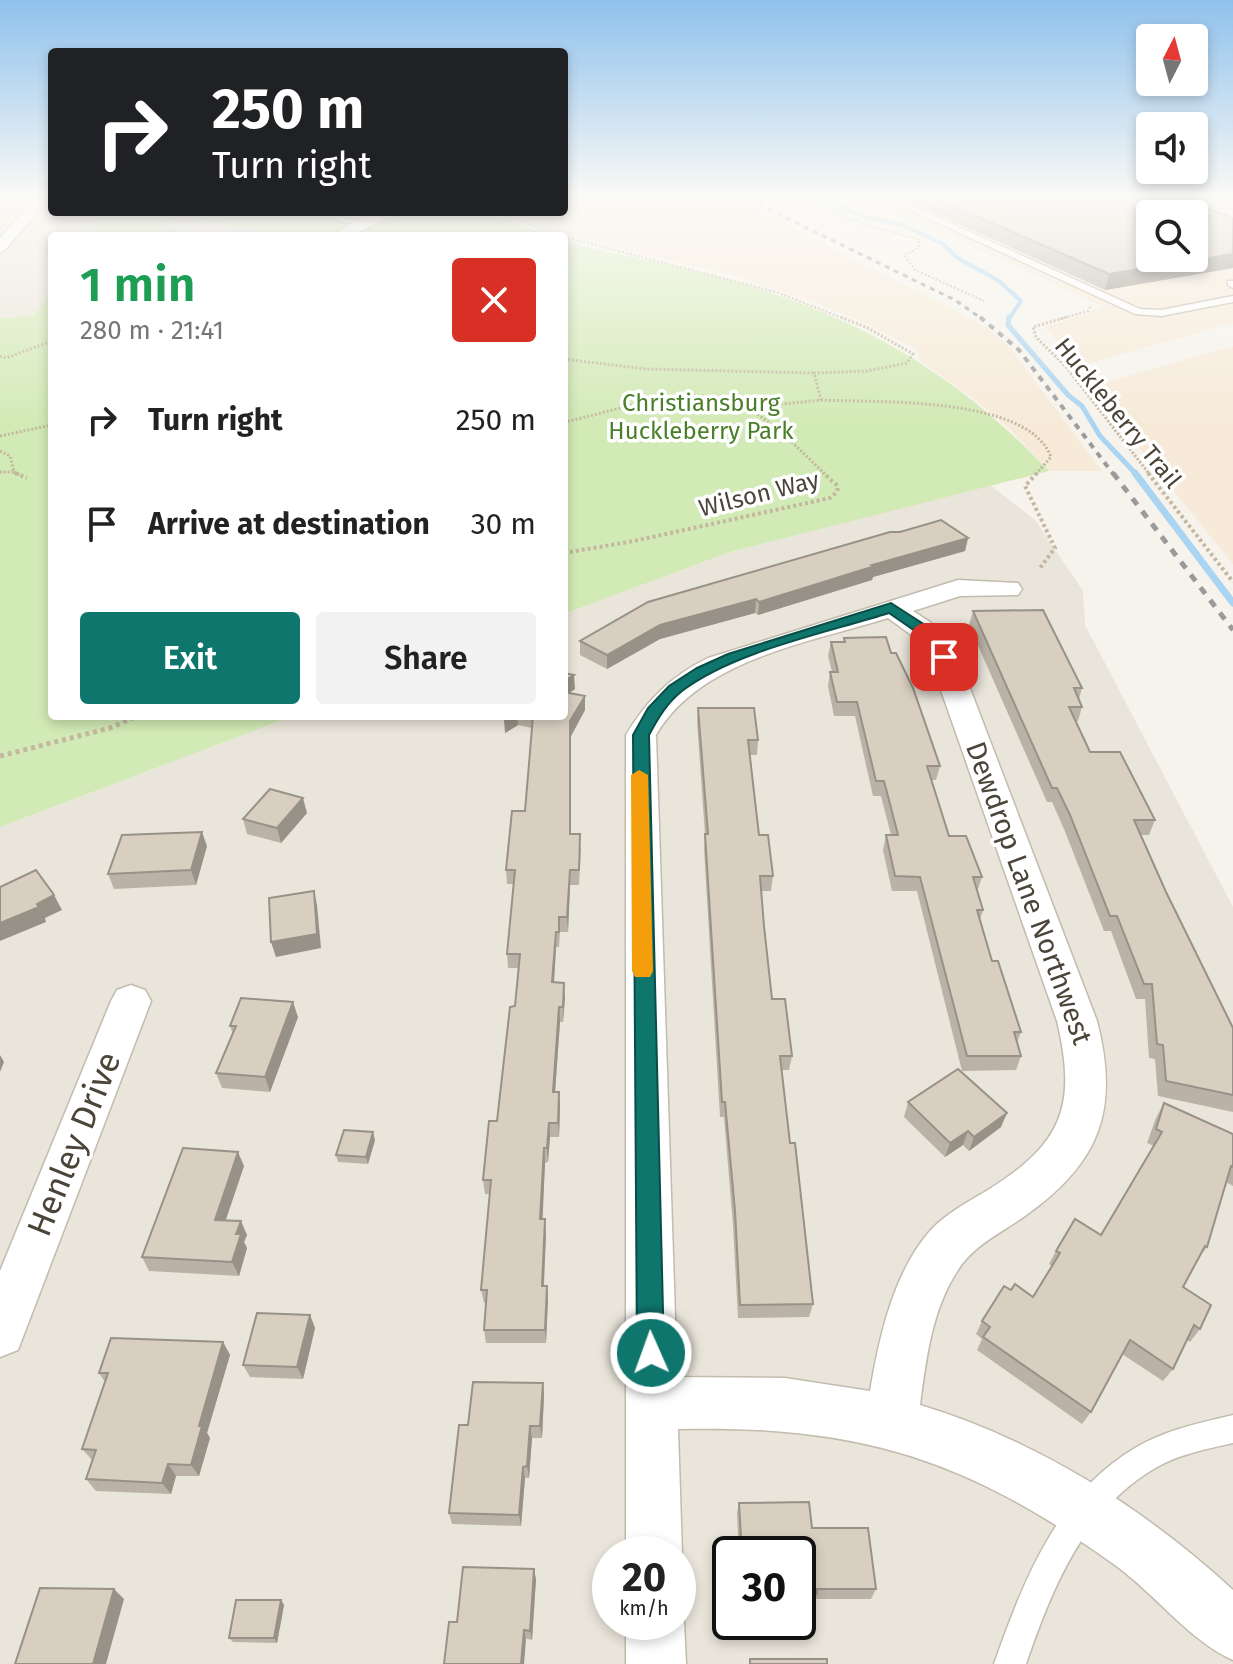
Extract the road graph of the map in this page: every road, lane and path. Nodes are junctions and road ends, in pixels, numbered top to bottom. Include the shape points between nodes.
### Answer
1 (705, 274) edge
2 (923, 274) edge
3 (1054, 274) edge
4 (1233, 299) edge
5 (984, 301) dead end
6 (1086, 303) dead end
7 (48, 342) edge
8 (0, 358) edge
9 (568, 359) edge
10 (814, 373) junction
11 (821, 400) junction
12 (745, 408) junction
13 (568, 421) edge
14 (48, 426) edge
15 (0, 436) edge
16 (0, 451) edge
17 (0, 472) edge
18 (14, 472) junction
19 (27, 478) dead end
20 (568, 552) edge
21 (1025, 578) joint
22 (1233, 582) edge
23 (891, 608) junction
24 (128, 720) edge
25 (0, 756) edge
26 (131, 1001) dead end
27 (0, 1332) edge
28 (652, 1404) junction
29 (891, 1422) junction
30 (1233, 1429) edge
31 (1084, 1509) junction
32 (654, 1536) edge
33 (1233, 1630) edge
34 (655, 1640) edge
35 (656, 1664) edge
36 (1010, 1664) edge

1 - 10 path via 776,292 868,328 913,354 907,363 889,367
2 - 5 path
3 - 4 lane via 1138,312 1161,313
6 - 22 path, Huckleberry Trail via 1088,311 1033,327 1036,337 1067,368
7 - 8 path
9 - 10 path via 646,369
10 - 11 path
11 - 12 path
11 - 21 path via 960,406 1002,418 1048,447 1051,457 1025,486 1055,548
12 - 13 path via 706,396
12 - 20 path, Wilson Way via 838,486 837,492 761,514
14 - 15 path
16 - 18 path via 10,456
17 - 18 path
18 - 19 path
21 - 23 street via 958,588
23 - 28 street via 702,671 674,689 641,735
23 - 29 street, Dewdrop Lane Northwest via 920,628 944,657 1077,1021 1090,1080 1086,1108 1061,1158 942,1252 909,1327
24 - 25 path
26 - 27 street, Henley Drive
28 - 29 street via 805,1406
28 - 32 street
29 - 31 street via 970,1448
30 - 31 lane via 1208,1432 1160,1450
31 - 33 street via 1155,1558
31 - 36 lane via 1053,1554
34 - 35 street

